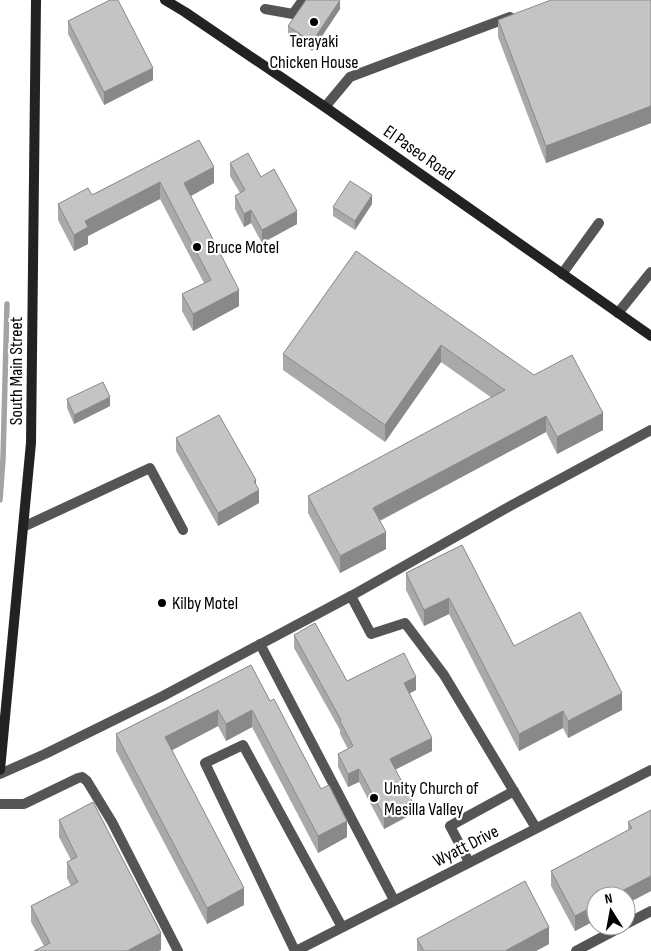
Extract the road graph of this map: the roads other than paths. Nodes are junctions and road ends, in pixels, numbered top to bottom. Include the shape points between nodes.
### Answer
1 (36, 0) edge
2 (165, 0) edge
3 (303, 0) edge
4 (265, 9) dead end
5 (519, 14) edge
6 (325, 107) junction
7 (599, 223) dead end
8 (651, 272) edge
9 (562, 274) junction
10 (618, 313) junction
11 (651, 336) edge
12 (651, 430) edge
13 (23, 527) junction
14 (183, 530) dead end
15 (351, 596) junction
16 (260, 644) junction
17 (0, 770) edge
18 (651, 770) edge
19 (0, 774) edge
20 (514, 791) junction
21 (0, 804) edge
22 (536, 828) junction
23 (470, 862) junction
24 (394, 900) junction
25 (651, 911) edge
26 (636, 919) edge
27 (342, 927) junction
28 (604, 936) edge
29 (178, 951) edge
30 (296, 951) edge
31 (576, 951) edge

1 - 13 main road, South Main Street via 31,443
2 - 6 main road, El Paseo Road
3 - 4 street via 293,14
5 - 6 street via 350,77
6 - 9 main road, El Paseo Road
7 - 9 street
8 - 10 street
9 - 10 main road, El Paseo Road
10 - 11 main road, El Paseo Road
12 - 15 street
13 - 14 street via 150,468
13 - 17 main road, South Main Street
15 - 16 street
15 - 20 street via 371,634 405,623 444,675
16 - 19 street via 163,696
16 - 24 street
18 - 22 street, Wyatt Drive
20 - 22 street
20 - 23 street via 450,826
21 - 29 street via 24,804 78,778 87,781 112,822
22 - 23 street, Wyatt Drive
23 - 24 street, Wyatt Drive
24 - 27 street, Wyatt Drive
25 - 26 street
27 - 30 street, Wyatt Drive
27 - 30 street via 243,745 205,763
28 - 31 street

